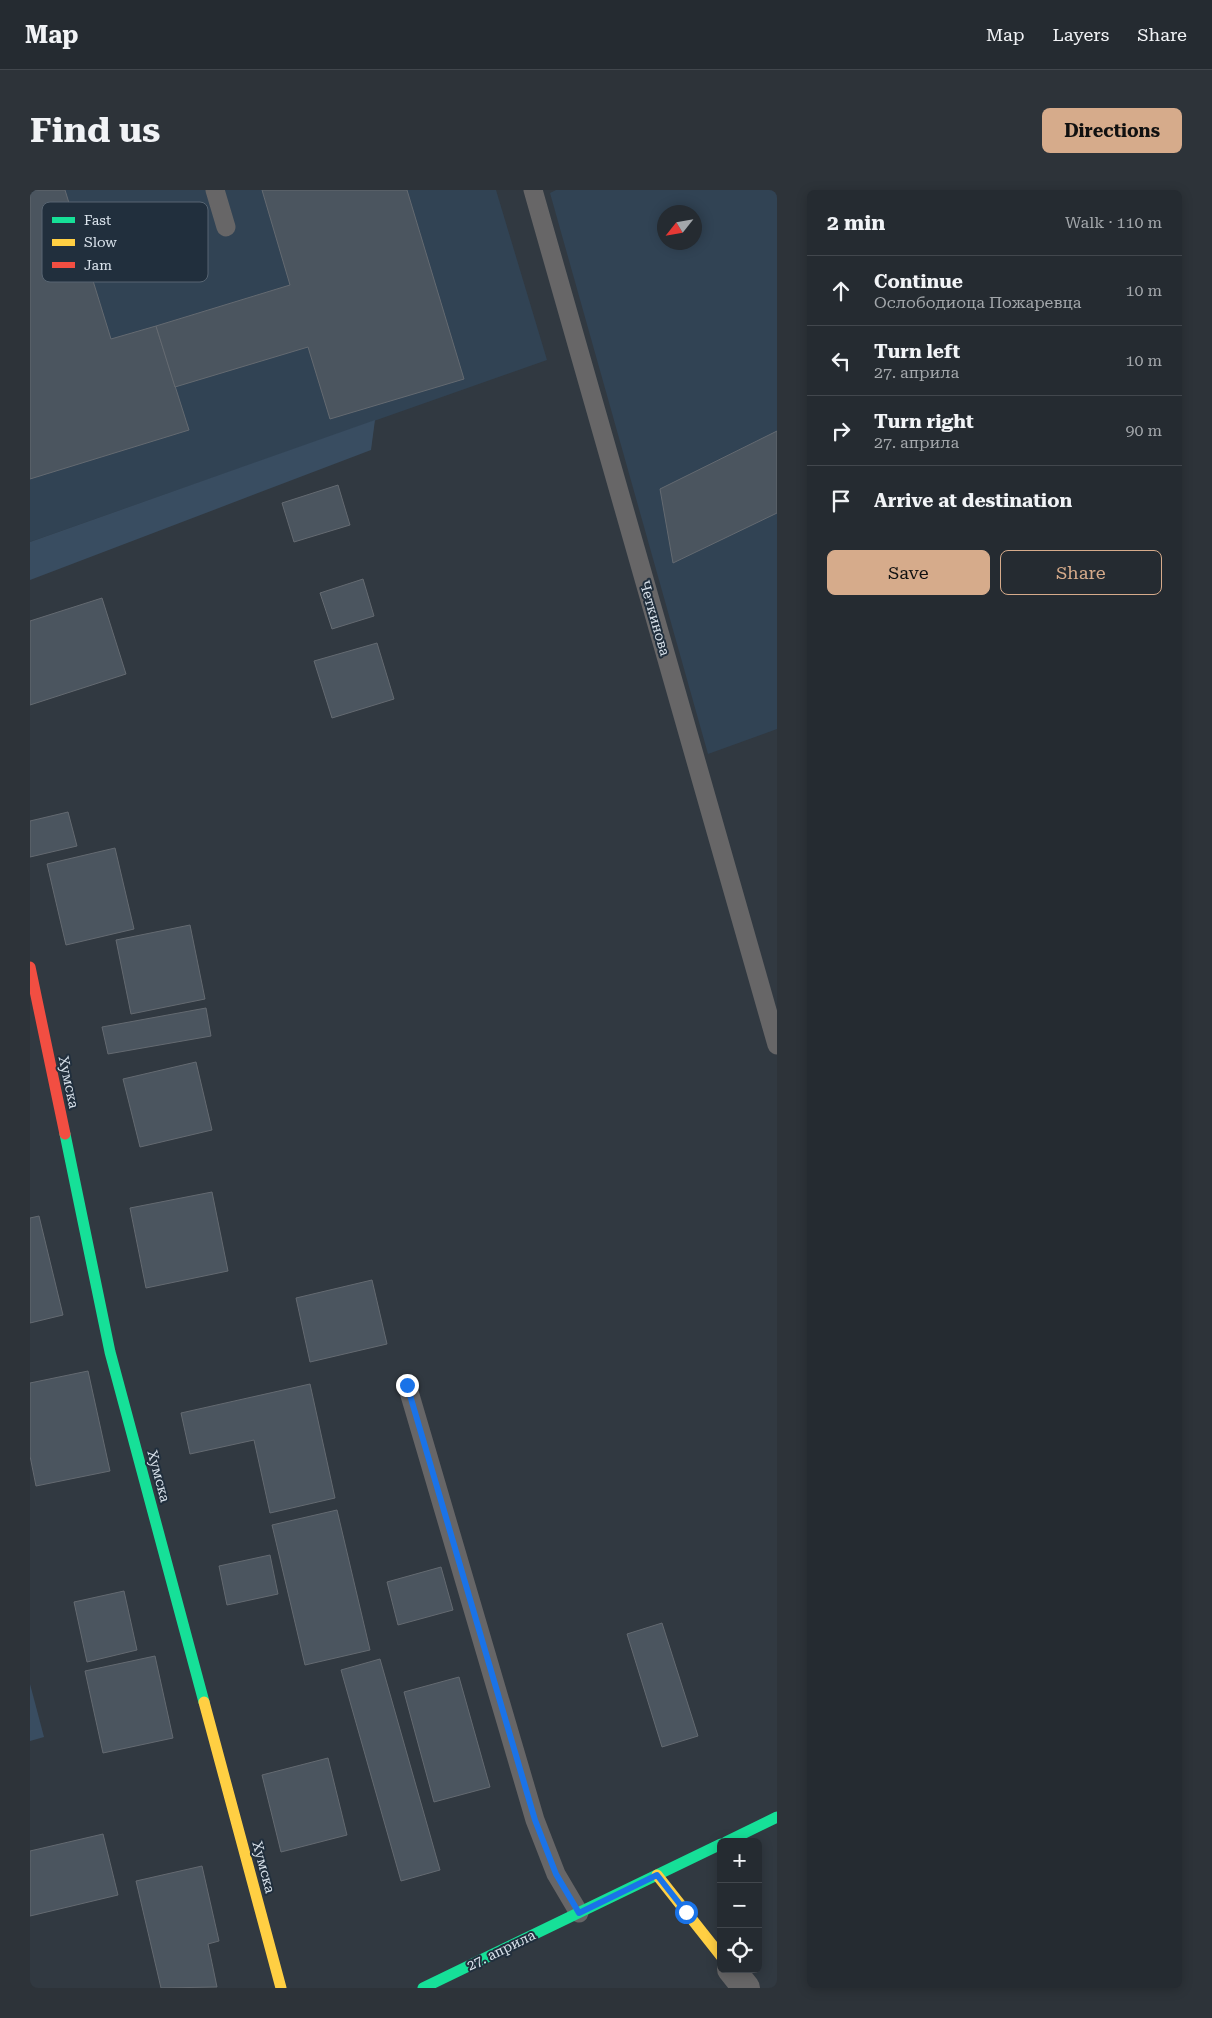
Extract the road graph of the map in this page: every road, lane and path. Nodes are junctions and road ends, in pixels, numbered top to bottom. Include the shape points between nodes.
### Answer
1 (215, 190) edge
2 (533, 190) edge
3 (226, 227) dead end
4 (30, 967) edge
5 (777, 1045) edge
6 (407, 1385) dead end
7 (777, 1817) edge
8 (734, 1838) edge
9 (717, 1846) edge
10 (657, 1875) junction
11 (579, 1913) junction
12 (717, 1951) edge
13 (734, 1973) edge
14 (281, 1988) edge
15 (424, 1988) edge
16 (746, 1988) edge

1 - 3 lane
2 - 5 lane, Четкинова
4 - 14 street, Хумска via 110,1352
6 - 11 lane via 535,1820 556,1874
7 - 8 street
9 - 10 street, 27. априла
10 - 11 street, 27. априла
10 - 12 street
11 - 15 street, 27. априла
13 - 16 street

